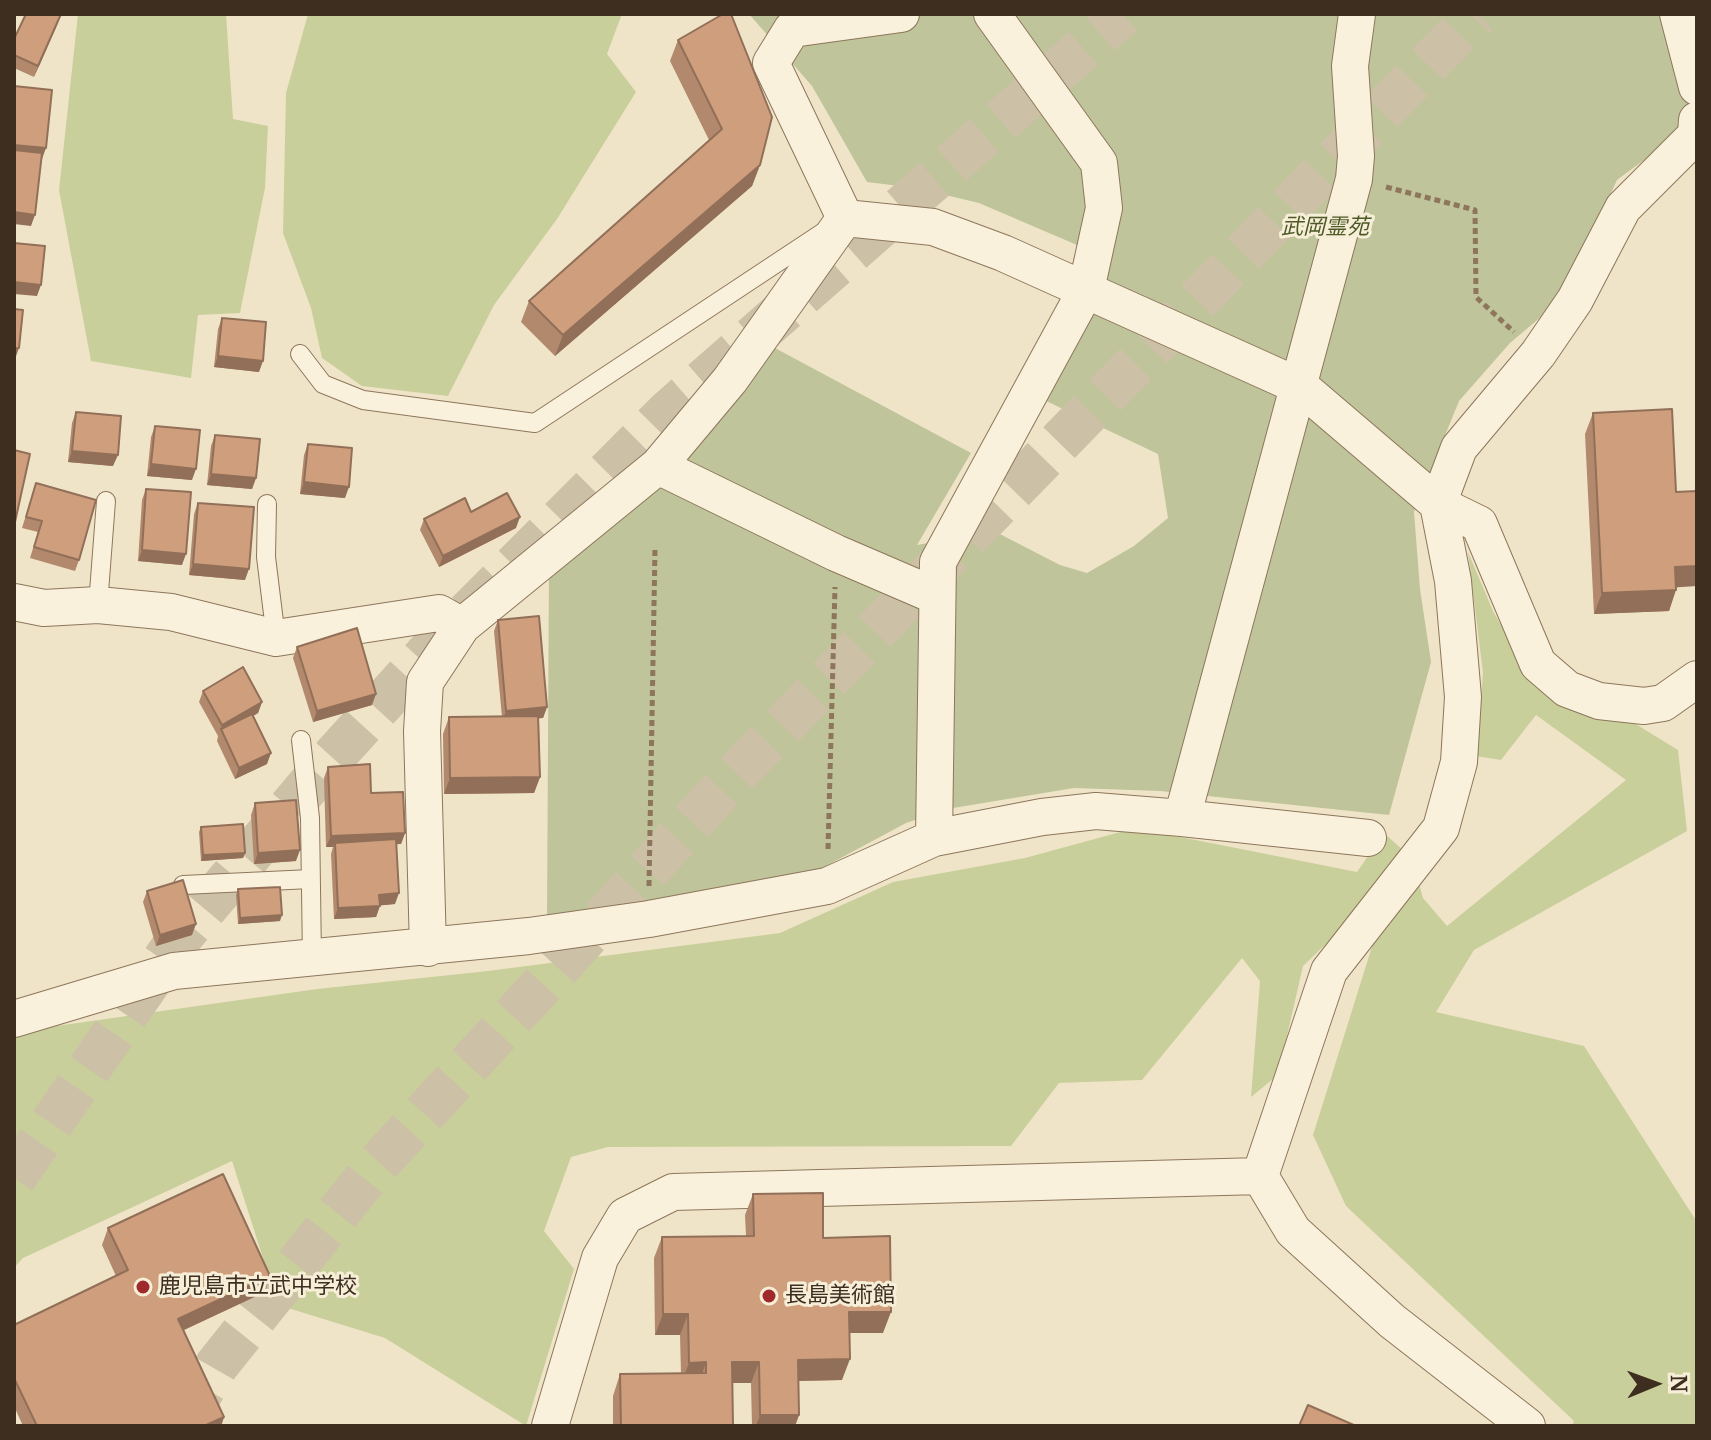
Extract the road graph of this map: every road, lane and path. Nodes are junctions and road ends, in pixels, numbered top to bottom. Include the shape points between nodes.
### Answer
1 (901, 14) edge
2 (992, 14) edge
3 (1357, 14) edge
4 (1678, 14) edge
5 (1697, 87) edge
6 (1697, 120) edge
7 (1354, 179) junction
8 (845, 218) junction
9 (1086, 290) junction
10 (300, 354) dead end
11 (1538, 354) junction
12 (1301, 387) junction
13 (658, 466) junction
14 (106, 501) dead end
15 (267, 504) dead end
16 (1438, 504) junction
17 (655, 548) dead end
18 (836, 553) junction
19 (936, 596) junction
20 (14, 602) edge
21 (98, 605) junction
22 (462, 626) junction
23 (276, 638) junction
24 (1697, 679) edge
25 (301, 740) dead end
26 (1182, 818) junction
27 (934, 838) junction
28 (1368, 838) dead end
29 (311, 879) junction
30 (183, 885) edge
31 (827, 886) junction
32 (649, 919) junction
33 (428, 948) junction
34 (312, 959) junction
35 (14, 1019) edge
36 (1260, 1176) junction
37 (550, 1426) edge
38 (1527, 1426) edge

1 - 8 street via 792,29 771,63
2 - 9 street via 1099,163 1104,208
3 - 7 street via 1350,66
4 - 5 street
6 - 11 street via 1696,135 1623,208 1575,300
7 - 11 path via 1475,210 1476,297
7 - 12 street
8 - 9 street via 933,227
8 - 10 lane via 535,423 363,400 323,384
8 - 13 street via 730,380
9 - 12 street
9 - 19 street via 938,562
11 - 16 street via 1459,448
12 - 16 street
12 - 26 street
13 - 18 street
13 - 22 street
14 - 21 lane
15 - 23 lane via 266,557
16 - 24 street via 1479,524 1538,664 1567,689 1599,701 1644,706 1663,703
16 - 36 street via 1453,581 1463,697 1459,762 1441,828 1329,971
17 - 32 path
18 - 19 street
18 - 31 path
19 - 27 street
20 - 21 street via 44,608
21 - 23 street via 171,612
22 - 23 street via 439,613
22 - 33 street via 425,682
25 - 29 lane
26 - 27 street via 1096,811
26 - 28 street
27 - 31 street
29 - 30 lane
29 - 34 lane
31 - 32 street
32 - 33 street
33 - 34 street
34 - 35 street via 174,971
36 - 37 street via 673,1192 625,1216 600,1258
36 - 38 street via 1293,1231 1392,1321

